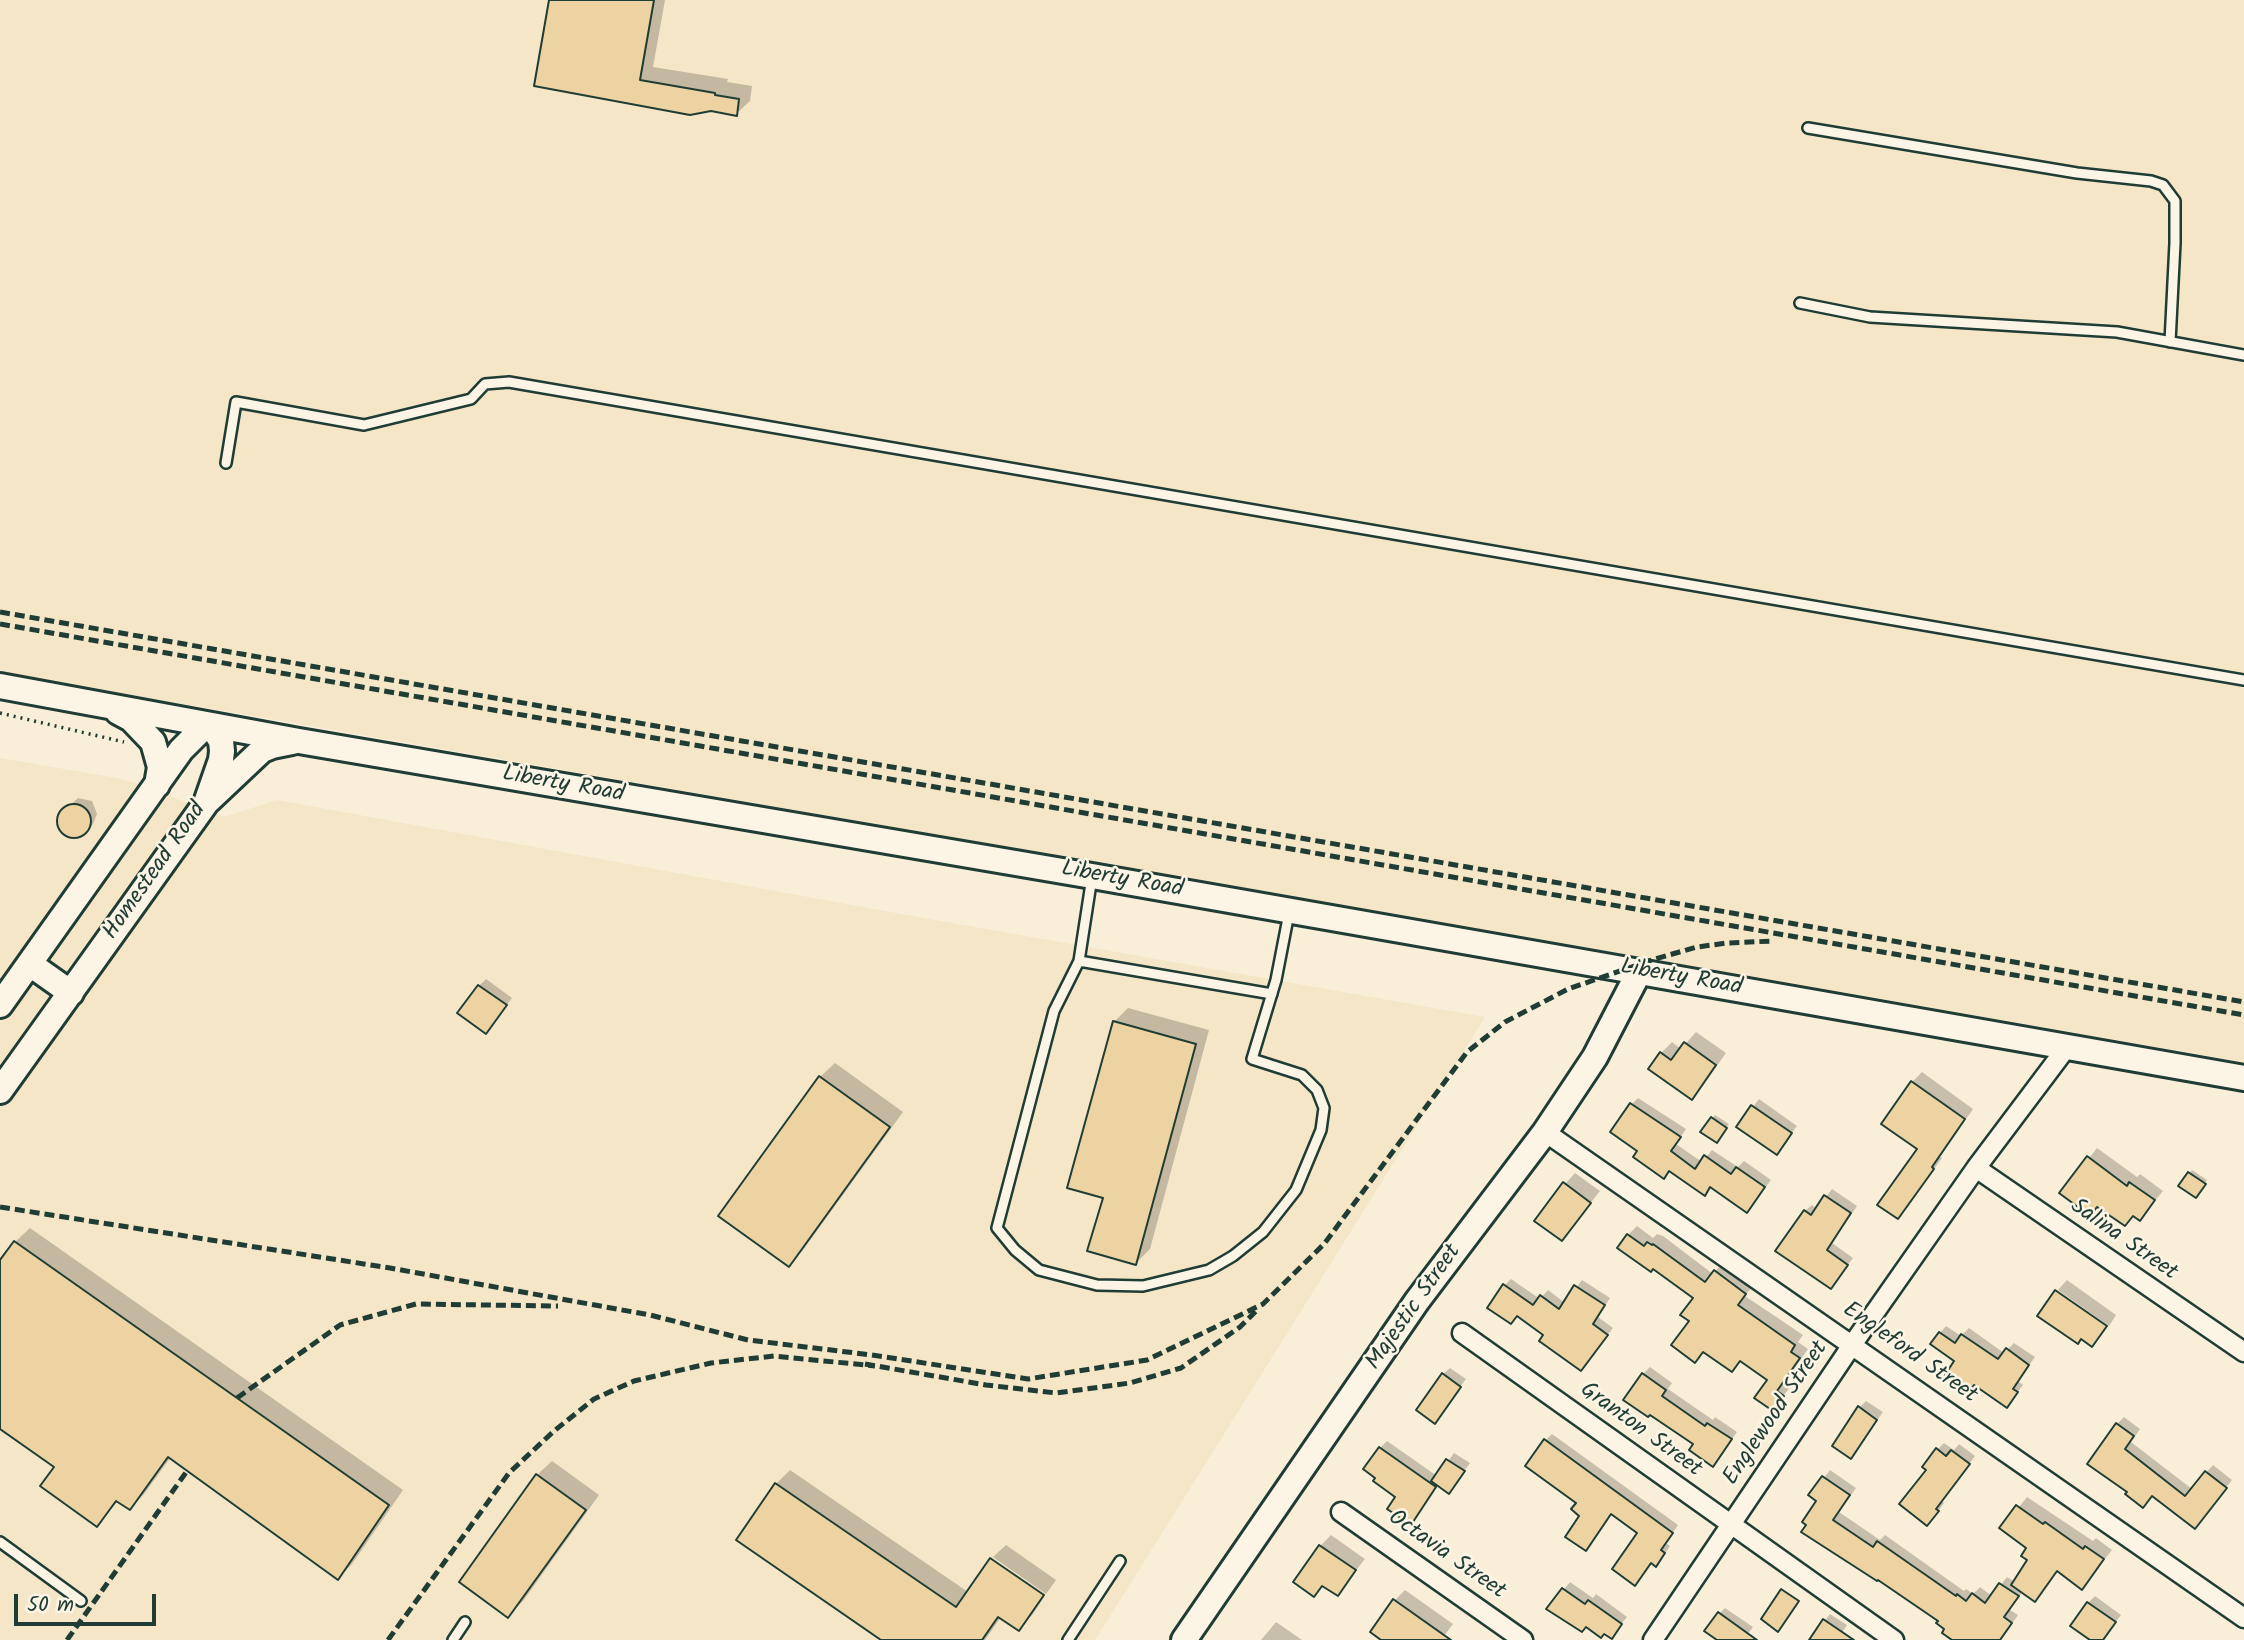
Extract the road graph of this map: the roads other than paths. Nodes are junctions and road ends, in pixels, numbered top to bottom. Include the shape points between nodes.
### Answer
1 (1808, 128) dead end
2 (1800, 303) dead end
3 (2170, 342) junction
4 (2244, 355) edge
5 (226, 463) dead end
6 (2244, 680) edge
7 (0, 686) edge
8 (87, 702) junction
9 (211, 725) junction
10 (299, 741) junction
11 (157, 785) junction
12 (206, 803) junction
13 (1092, 876) junction
14 (1289, 911) junction
15 (1079, 961) junction
16 (30, 964) junction
17 (1639, 972) junction
18 (71, 993) junction
19 (1272, 994) junction
20 (0, 1005) edge
21 (2067, 1047) junction
22 (2244, 1078) edge
23 (0, 1091) edge
24 (1545, 1132) junction
25 (1976, 1168) junction
26 (1462, 1333) dead end
27 (1852, 1345) junction
28 (2244, 1352) edge
29 (1341, 1512) dead end
30 (1732, 1526) junction
31 (0, 1542) edge
32 (1120, 1561) dead end
33 (81, 1601) dead end
34 (2244, 1618) edge
35 (465, 1622) dead end
36 (453, 1640) edge
37 (1068, 1640) edge
38 (1184, 1640) edge
39 (1523, 1640) edge
40 (1653, 1640) edge
41 (1894, 1640) edge

1 - 3 lane via 2163,185 2175,201
2 - 3 lane via 1870,317 2117,332
3 - 4 lane
5 - 6 lane via 236,402 364,425 471,399 485,384 509,382
7 - 8 main road, Liberty Road
8 - 9 main road, Liberty Road
8 - 11 main road via 119,712 144,730 158,755
9 - 10 main road, Liberty Road
9 - 11 main road via 186,744
9 - 12 main road, Homestead Road via 222,751
10 - 12 main road via 262,750
10 - 13 main road, Liberty Road
11 - 16 main road
12 - 18 main road, Homestead Road
13 - 14 main road, Liberty Road
13 - 15 lane
14 - 17 main road, Liberty Road
14 - 19 lane
15 - 19 lane
15 - 19 lane via 1054,1012 997,1228 1039,1270 1097,1285 1143,1286 1209,1270 1263,1232 1296,1190 1321,1130 1324,1108 1317,1090 1302,1075 1252,1059
16 - 18 main road
16 - 20 main road
17 - 21 main road, Liberty Road
17 - 24 main road, Majestic Street via 1595,1056
18 - 23 main road, Homestead Road
21 - 22 main road, Liberty Road
21 - 25 street, Englewood Street
24 - 27 street, Engleford Street
24 - 38 main road, Majestic Street via 1417,1301
25 - 27 street, Englewood Street
25 - 28 street, Salina Street
26 - 30 street, Granton Street
27 - 30 street, Englewood Street
27 - 34 street, Engleford Street
29 - 39 street, Octavia Street
30 - 40 street, Englewood Street
30 - 41 street, Granton Street
31 - 33 lane
32 - 37 lane
35 - 36 lane

